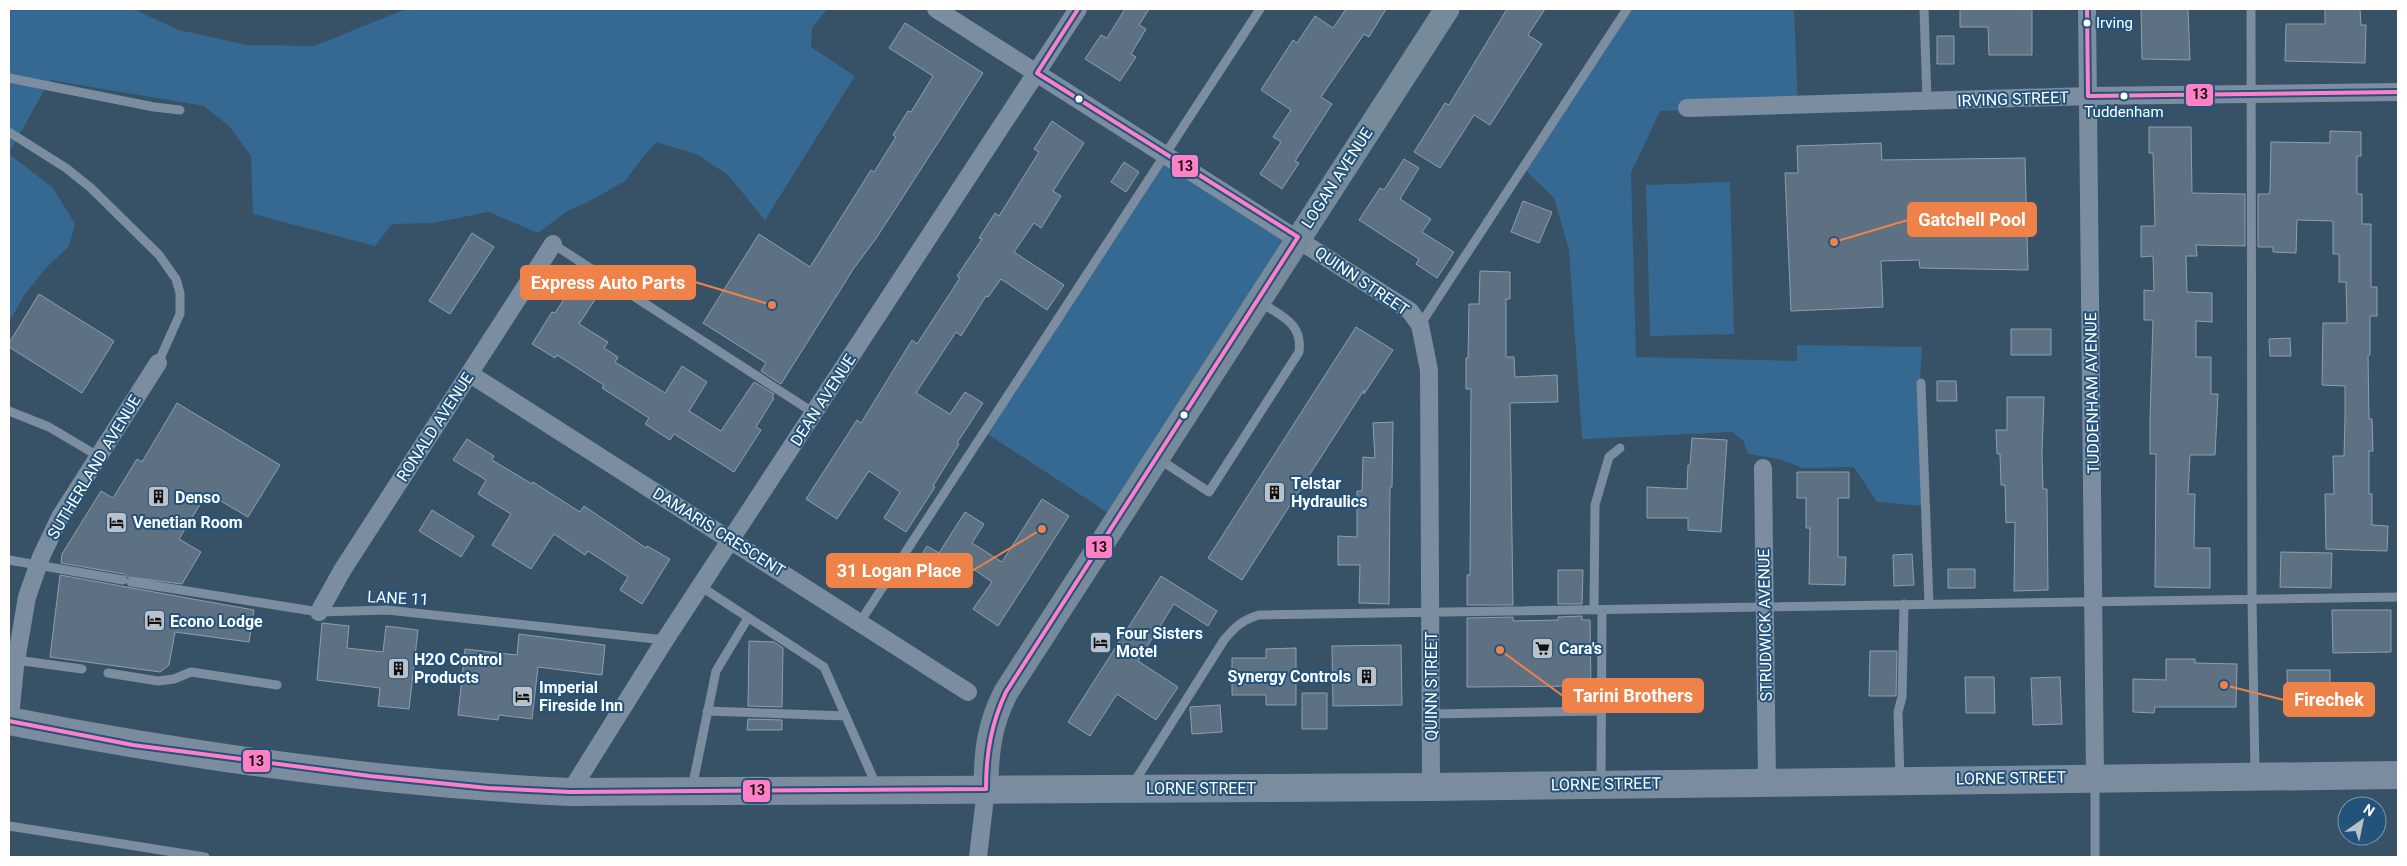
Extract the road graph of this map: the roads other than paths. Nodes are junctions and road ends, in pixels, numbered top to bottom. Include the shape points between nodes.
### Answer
1 (936, 9) edge
2 (1078, 9) edge
3 (1260, 9) edge
4 (1447, 9) edge
5 (1627, 9) edge
6 (1924, 9) edge
7 (2087, 9) edge
8 (2251, 9) edge
9 (1037, 73) junction
10 (9, 78) edge
11 (2398, 92) edge
12 (2088, 96) junction
13 (2252, 96) junction
14 (1927, 101) junction
15 (1687, 108) dead end
16 (180, 110) dead end
17 (9, 132) edge
18 (1166, 155) junction
19 (1298, 238) junction
20 (553, 244) joint
21 (1257, 300) junction
22 (1420, 325) junction
23 (158, 363) joint
24 (470, 374) junction
25 (1921, 383) dead end
26 (9, 411) edge
27 (814, 413) junction
28 (1620, 448) dead end
29 (98, 456) junction
30 (1156, 458) junction
31 (1764, 468) dead end
32 (732, 539) junction
33 (9, 560) edge
34 (38, 567) junction
35 (700, 586) junction
36 (2398, 597) edge
37 (2252, 599) junction
38 (2094, 600) junction
39 (1904, 604) junction
40 (1929, 604) junction
41 (1764, 607) junction
42 (1598, 610) junction
43 (319, 612) junction
44 (1431, 613) junction
45 (748, 618) junction
46 (860, 622) junction
47 (664, 640) junction
48 (16, 660) junction
49 (82, 669) dead end
50 (108, 673) dead end
51 (277, 685) dead end
52 (968, 692) dead end
53 (707, 711) junction
54 (1601, 711) junction
55 (1431, 714) junction
56 (846, 716) junction
57 (9, 722) edge
58 (2398, 775) edge
59 (2255, 776) junction
60 (2095, 777) junction
61 (1900, 780) junction
62 (1768, 781) junction
63 (1601, 784) junction
64 (1431, 787) junction
65 (986, 789) junction
66 (1130, 789) junction
67 (878, 790) junction
68 (691, 791) junction
69 (570, 792) junction
70 (9, 826) edge
71 (205, 857) edge
72 (978, 857) edge
73 (2095, 857) edge

1 - 9 street, QUINN STREET
2 - 9 street, DEAN AVENUE
3 - 18 lane
4 - 19 street, LOGAN AVENUE
5 - 22 lane
6 - 14 lane
7 - 12 street, TUDDENHAM AVENUE
8 - 13 lane
9 - 18 street, QUINN STREET
9 - 27 street, DEAN AVENUE
10 - 16 lane
11 - 13 street, IRVING STREET
12 - 13 street, IRVING STREET
12 - 14 street, IRVING STREET
12 - 38 street, TUDDENHAM AVENUE
13 - 37 lane
14 - 15 street, IRVING STREET
17 - 23 lane via 91,188 159,255 176,280 180,314
18 - 19 street, QUINN STREET
18 - 46 lane
19 - 21 street, LOGAN AVENUE
19 - 22 street, QUINN STREET via 1410,311
20 - 24 street, RONALD AVENUE
20 - 27 lane
21 - 30 street, LOGAN AVENUE
21 - 30 lane via 1297,329 1301,339 1299,352 1209,492
22 - 44 street, QUINN STREET via 1429,370
23 - 29 street, SUTHERLAND AVENUE
24 - 32 street, DAMARIS CRESCENT
24 - 43 street, RONALD AVENUE via 343,569
25 - 40 lane
26 - 29 lane via 49,427
27 - 32 street, DEAN AVENUE
28 - 42 lane via 1609,456 1595,505
29 - 34 street, SUTHERLAND AVENUE via 60,517
30 - 65 street, LOGAN AVENUE via 1006,692 988,740
31 - 41 street, STRUDWICK AVENUE
32 - 35 street, DEAN AVENUE
32 - 46 street, DAMARIS CRESCENT
33 - 34 lane, LANE 11
34 - 43 lane, LANE 11
34 - 48 street, SUTHERLAND AVENUE via 27,597
35 - 45 lane
35 - 47 street, DEAN AVENUE
36 - 37 lane
37 - 38 lane
37 - 59 lane
38 - 40 lane
38 - 60 street, TUDDENHAM AVENUE
39 - 40 lane
39 - 41 lane
39 - 61 lane via 1902,697 1898,712
41 - 42 lane
41 - 62 street, STRUDWICK AVENUE
42 - 44 lane
42 - 54 lane
43 - 47 lane, LANE 11 via 387,610
44 - 55 street, QUINN STREET
44 - 66 lane via 1259,615 1244,620 1224,640
45 - 53 lane via 716,671
45 - 56 lane via 824,667
46 - 52 street, DAMARIS CRESCENT
47 - 69 street, DEAN AVENUE
48 - 49 lane
48 - 57 street, SUTHERLAND AVENUE
50 - 51 lane via 158,681 192,672
53 - 56 lane
53 - 68 lane
54 - 55 lane
54 - 63 lane
55 - 64 street, QUINN STREET
56 - 67 lane
57 - 69 main road, LORNE STREET via 133,745 245,760 488,788
58 - 59 main road, LORNE STREET
59 - 60 main road, LORNE STREET
60 - 61 main road, LORNE STREET
60 - 73 lane
61 - 62 main road, LORNE STREET
62 - 63 main road, LORNE STREET
63 - 64 main road, LORNE STREET
64 - 66 main road, LORNE STREET
65 - 66 main road, LORNE STREET
65 - 67 main road, LORNE STREET
65 - 72 street
67 - 68 main road, LORNE STREET
68 - 69 main road, LORNE STREET
70 - 71 lane

